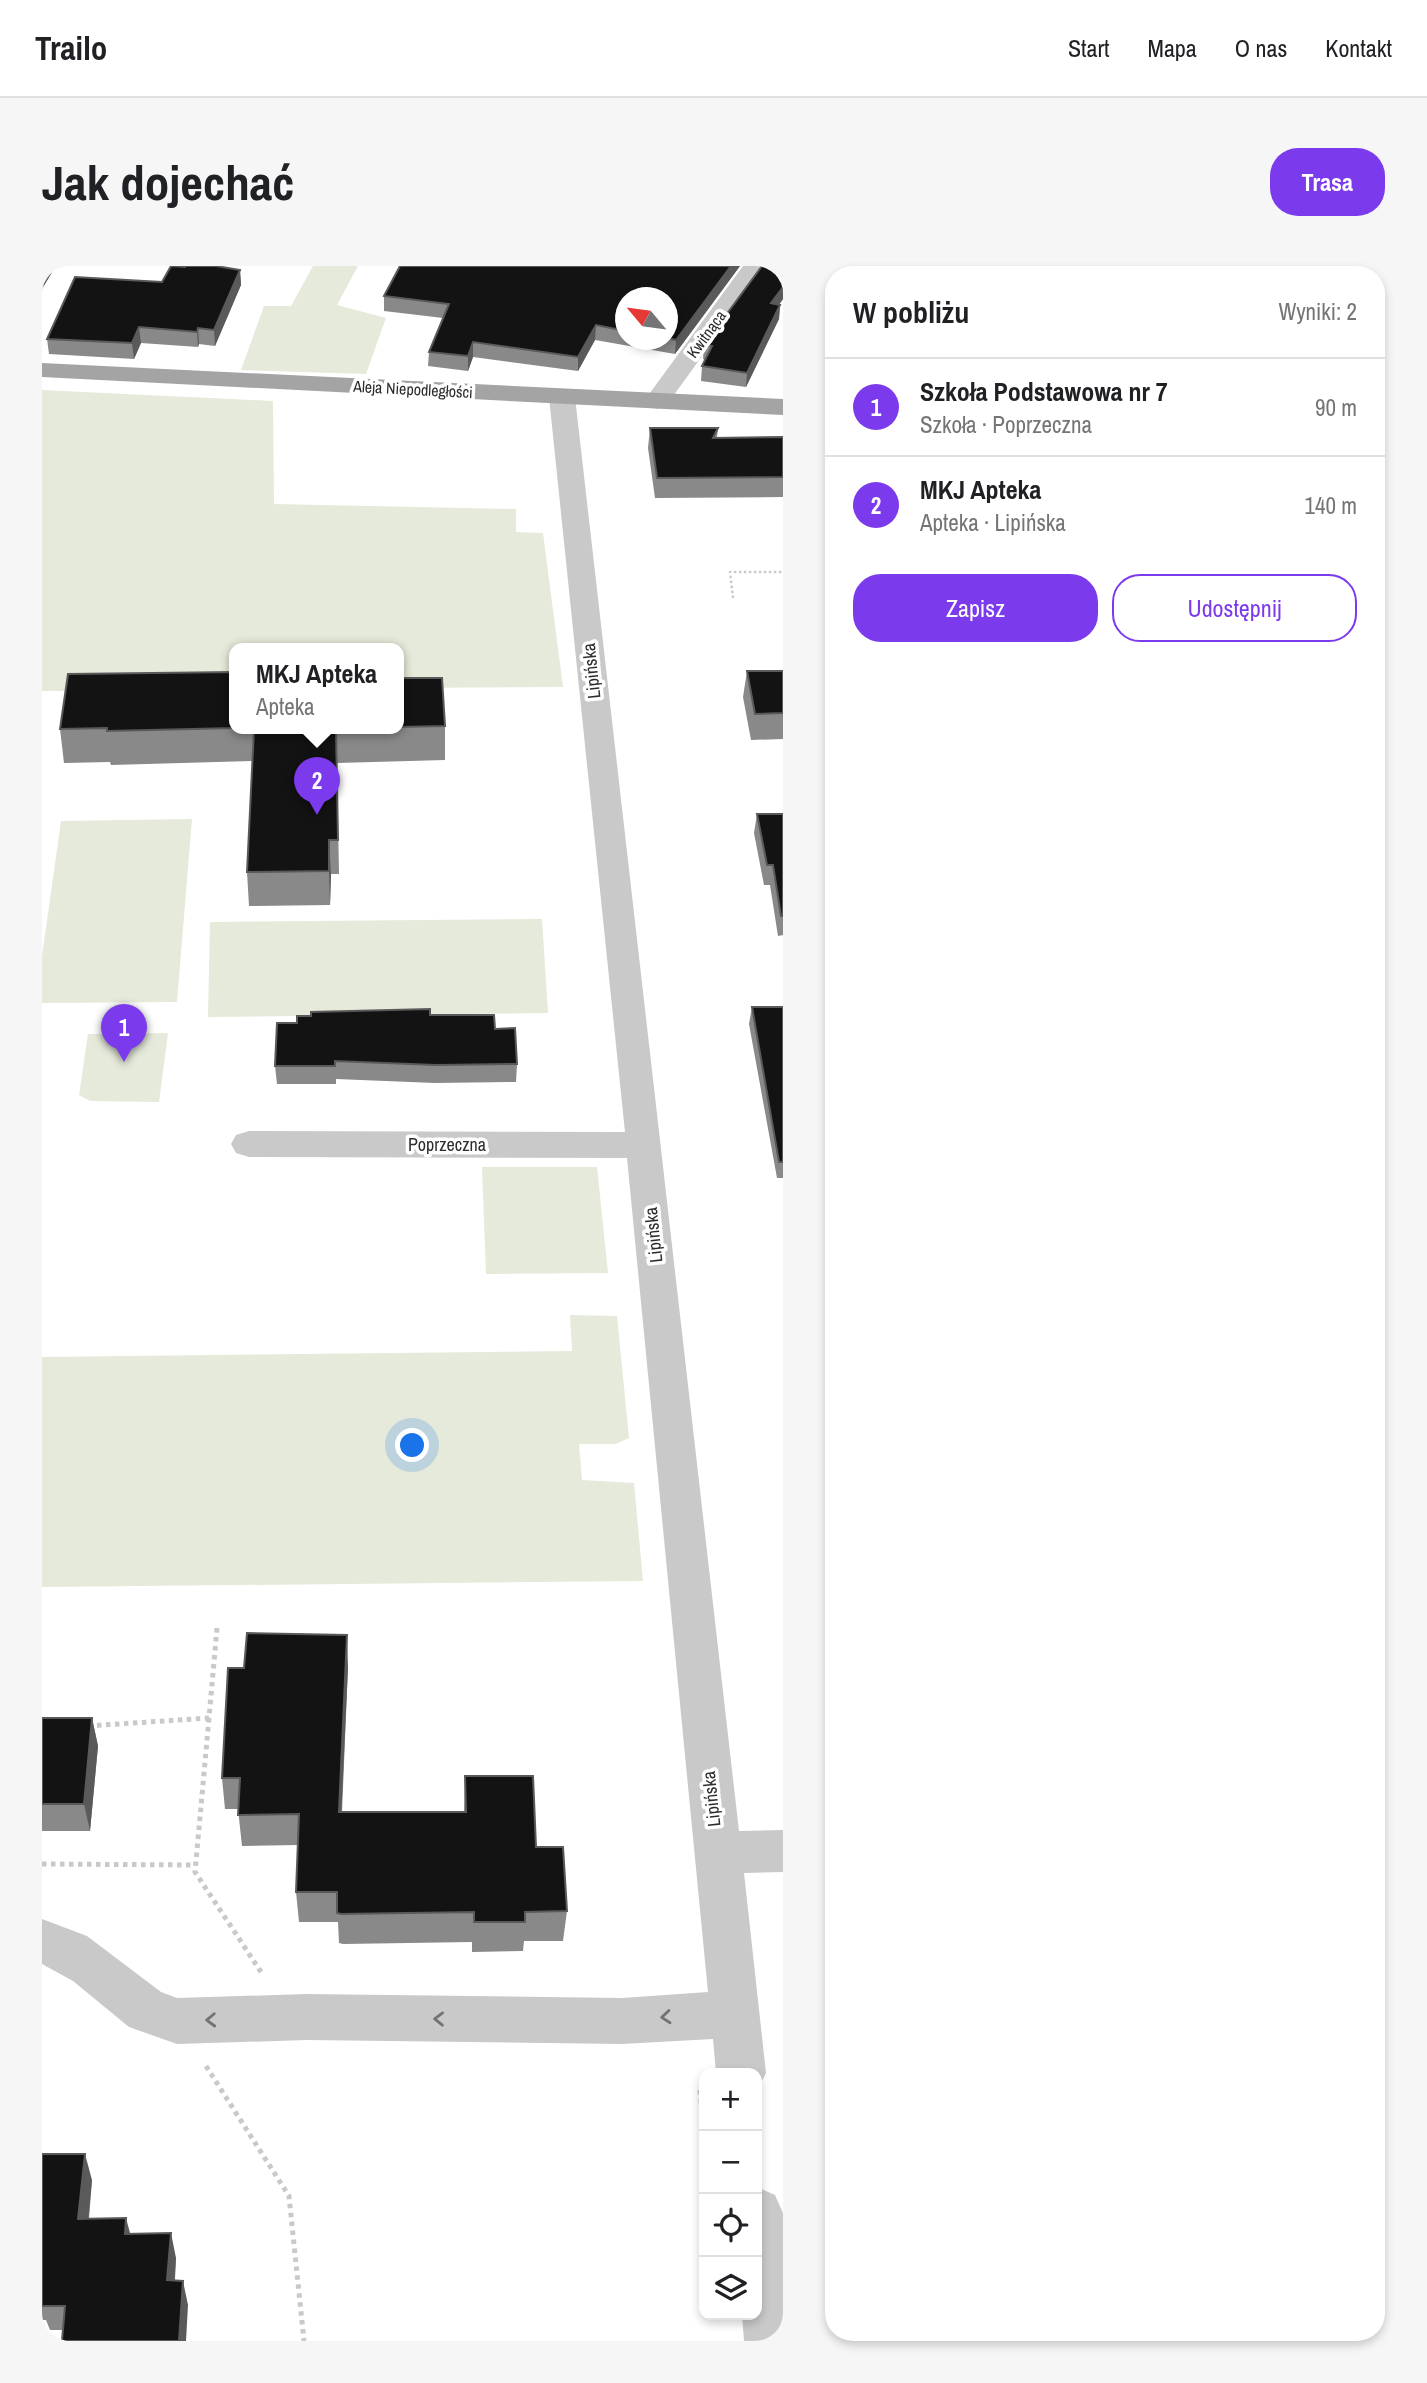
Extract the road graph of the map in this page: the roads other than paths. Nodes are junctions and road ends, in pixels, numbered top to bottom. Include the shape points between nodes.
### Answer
1 (755, 266) edge
2 (42, 370) edge
3 (562, 397) junction
4 (657, 401) junction
5 (783, 407) edge
6 (249, 1144) dead end
7 (644, 1145) junction
8 (783, 1851) edge
9 (717, 1853) junction
10 (42, 1941) edge
11 (734, 2014) junction
12 (740, 2068) edge
13 (762, 2197) edge
14 (783, 2197) edge
15 (762, 2257) edge
16 (771, 2341) edge

1 - 4 street, Kwitnąca
2 - 3 main road, Aleja Niepodległości
3 - 4 main road, Aleja Niepodległości
3 - 7 street, Lipińska
4 - 5 main road, Aleja Niepodległości
6 - 7 street, Poprzeczna
7 - 9 street, Lipińska
8 - 9 street
9 - 11 street, Lipińska
11 -> 10 street via 622,2021 177,2021 146,2011 90,1965
11 - 12 street, Lipińska
13 - 14 street
15 - 16 street

